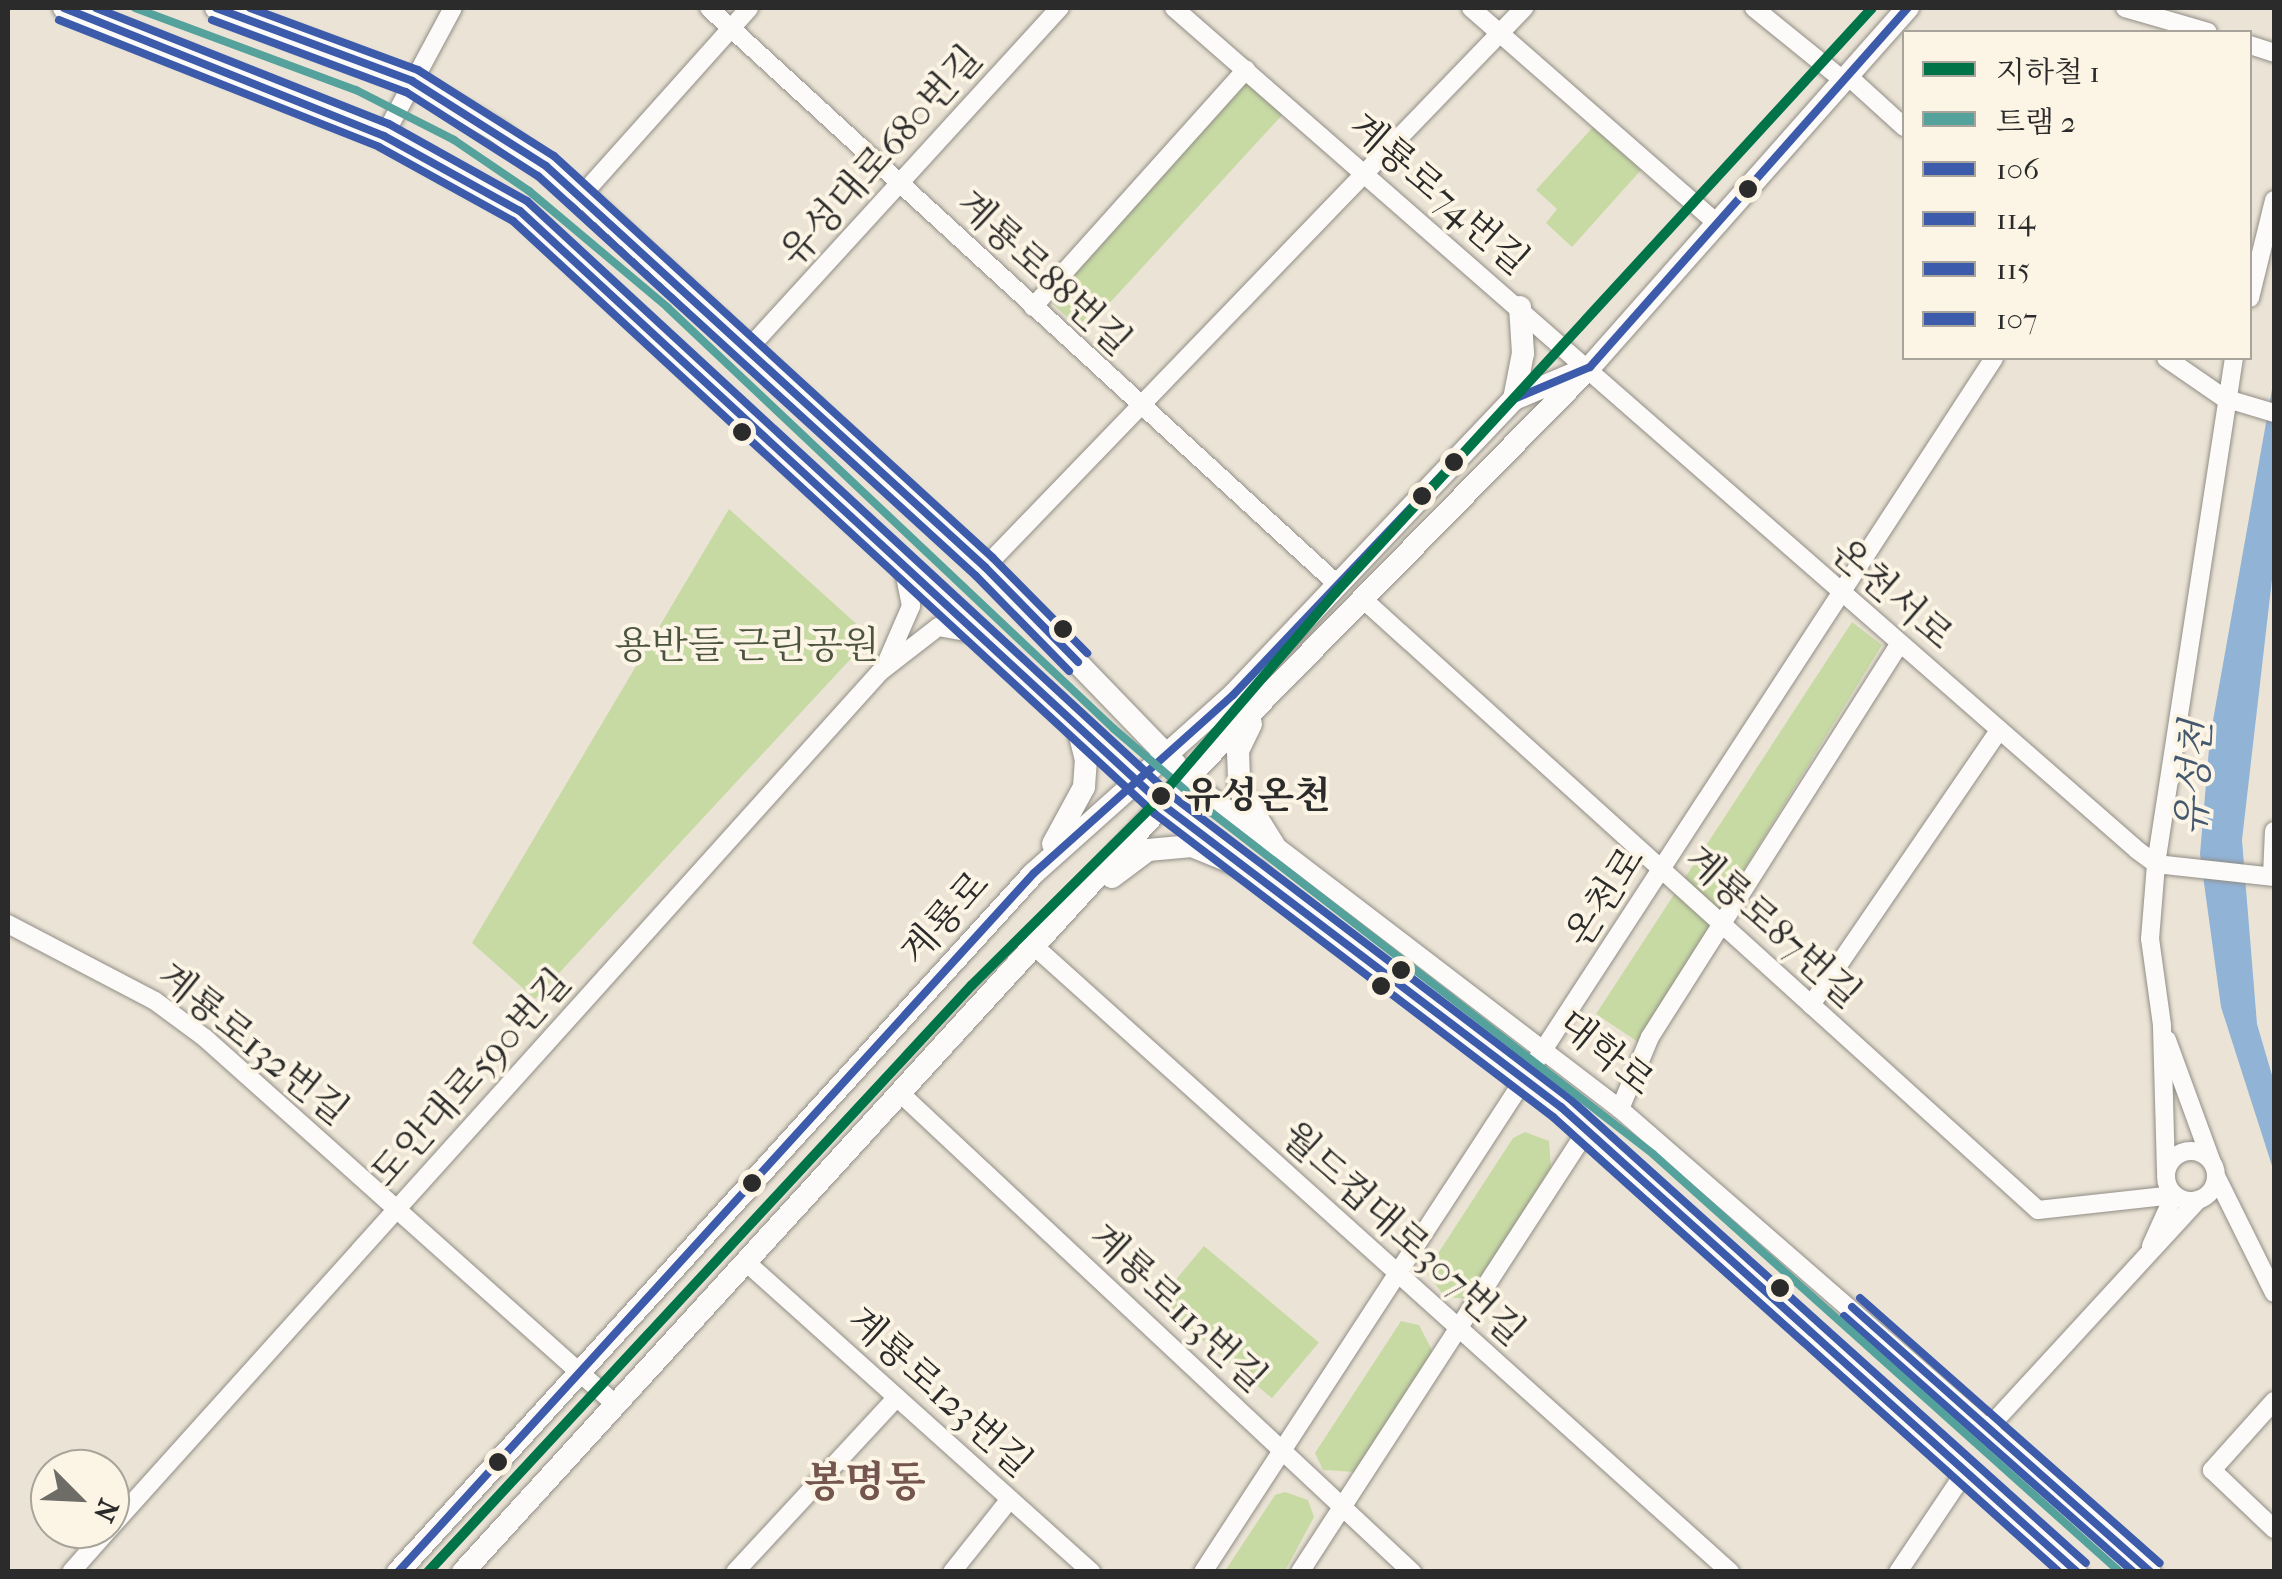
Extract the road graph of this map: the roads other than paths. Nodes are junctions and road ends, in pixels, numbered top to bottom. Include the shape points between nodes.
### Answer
1 (64, 8) edge
2 (216, 8) edge
3 (453, 8) edge
4 (709, 8) edge
5 (749, 8) edge
6 (1060, 8) edge
7 (1174, 8) edge
8 (1471, 8) edge
9 (1524, 8) edge
10 (1754, 8) edge
11 (1908, 8) edge
12 (2125, 8) edge
13 (732, 28) junction
14 (2201, 30) edge
15 (1500, 33) junction
16 (1246, 70) junction
17 (1846, 78) junction
18 (412, 81) junction
19 (1902, 125) edge
20 (384, 136) junction
21 (1367, 174) junction
22 (899, 184) junction
23 (582, 194) junction
24 (2274, 200) edge
25 (1718, 224) junction
26 (2252, 290) edge
27 (1520, 307) junction
28 (1033, 308) junction
29 (749, 348) junction
30 (1993, 360) edge
31 (2169, 360) edge
32 (2234, 360) edge
33 (1590, 367) junction
34 (2224, 398) junction
35 (1514, 399) junction
36 (1137, 403) junction
37 (2274, 413) edge
38 (902, 561) junction
39 (985, 567) junction
40 (1337, 584) junction
41 (1841, 595) junction
42 (1364, 600) junction
43 (984, 637) junction
44 (1898, 644) junction
45 (880, 672) junction
46 (1254, 716) junction
47 (1076, 722) junction
48 (1998, 730) junction
49 (1164, 752) junction
50 (1136, 778) junction
51 (1187, 778) junction
52 (1162, 805) junction
53 (2274, 831) edge
54 (1274, 845) junction
55 (2156, 864) junction
56 (1662, 870) junction
57 (1034, 873) junction
58 (1258, 874) junction
59 (2274, 876) edge
60 (1075, 900) junction
61 (8, 924) edge
62 (1722, 924) junction
63 (1033, 945) junction
64 (1812, 1005) junction
65 (2162, 1025) junction
66 (1544, 1048) junction
67 (1526, 1078) junction
68 (900, 1092) junction
69 (1620, 1109) junction
70 (1587, 1130) junction
71 (2213, 1167) junction
72 (2166, 1171) junction
73 (2174, 1194) junction
74 (2209, 1200) junction
75 (398, 1208) junction
76 (2152, 1246) junction
77 (746, 1262) junction
78 (1398, 1274) junction
79 (2274, 1293) edge
80 (1458, 1329) junction
81 (580, 1371) junction
82 (896, 1397) junction
83 (2274, 1402) edge
84 (616, 1405) junction
85 (1991, 1425) junction
86 (1282, 1450) junction
87 (1965, 1472) junction
88 (1010, 1499) junction
89 (130, 1507) edge
90 (1342, 1507) junction
91 (2274, 1528) edge
92 (92, 1549) edge
93 (407, 1569) edge
94 (71, 1572) edge
95 (463, 1572) edge
96 (735, 1572) edge
97 (952, 1572) edge
98 (1090, 1572) edge
99 (1203, 1572) edge
100 (1300, 1572) edge
101 (1412, 1572) edge
102 (1730, 1572) edge
103 (1898, 1572) edge
104 (2078, 1572) edge
105 (2152, 1572) edge

1 - 20 main road, 대학로
2 - 18 main road, 대학로
3 - 18 street
4 - 13 street, 계룡로88번길
5 - 13 street
6 - 22 street, 유성대로680번길
7 - 16 street, 계룡로74번길
8 - 15 street
9 - 15 street
10 - 17 street
11 - 17 main road, 계룡로
12 - 14 street
13 - 22 street, 계룡로88번길
13 - 23 street
15 - 21 street
15 - 25 street
16 - 21 street, 계룡로74번길
16 - 28 street
17 - 19 street
17 - 25 main road, 계룡로
18 - 20 street
18 - 23 main road, 대학로 via 497,131
20 - 38 main road, 대학로 via 520,211
21 - 27 street, 계룡로74번길
21 - 36 street
22 - 28 street, 계룡로88번길
22 - 29 street, 유성대로680번길
23 - 29 main road, 대학로
24 - 26 street
25 - 33 main road, 계룡로
27 - 33 street, 계룡로74번길
27 - 35 main road via 1523,353
28 - 36 street, 계룡로88번길
29 - 39 main road, 대학로
30 - 41 street, 온천로
31 - 34 street
32 - 34 street
33 - 35 main road, 계룡로
33 - 41 street, 온천서로
33 - 42 main road, 계룡로
34 - 37 street
34 - 55 street
35 - 40 main road, 계룡로
36 - 39 street
36 - 40 street, 계룡로88번길
38 - 43 main road, 대학로
38 - 45 street via 911,606
39 - 49 main road, 대학로
40 - 49 main road, 계룡로 via 1233,695
41 - 44 street, 온천서로
41 - 56 street, 온천로
42 - 46 main road, 계룡로
42 - 56 street, 계룡로87번길
43 - 45 street via 938,627
43 - 47 main road, 대학로
44 - 48 street, 온천서로
44 - 62 street
45 - 75 street, 도안대로590번길
46 - 51 main road, 계룡로
46 - 54 main road via 1236,767 1240,789
47 - 50 main road, 대학로
47 - 57 main road via 1086,760 1084,787
48 - 55 street, 온천서로
48 - 64 street
49 - 50 main road, 계룡로
49 - 51 main road, 대학로
50 - 52 main road, 대학로
50 - 57 main road, 계룡로
51 - 52 main road, 계룡로
51 - 54 street, 대학로
52 - 58 street, 대학로
52 - 60 main road, 계룡로
53 - 59 street
54 - 66 street, 대학로
55 - 59 street
55 - 65 street via 2150,939
56 - 62 street, 계룡로87번길
56 - 66 street, 온천로
57 - 81 main road, 계룡로
58 - 60 main road via 1212,851 1167,847 1148,850
58 - 67 street, 대학로
60 - 63 main road, 계룡로
61 - 75 street, 계룡로132번길 via 155,1001 232,1060
62 - 64 street, 계룡로87번길
62 - 69 street via 1650,1038
63 - 68 main road, 계룡로
63 - 78 street, 월드컵대로307번길
64 - 73 street, 계룡로87번길 via 2038,1210
65 - 71 street
65 - 72 street
66 - 67 street, 온천로
66 - 69 street, 대학로
67 - 70 street, 대학로
67 - 78 street, 온천로
68 - 77 main road, 계룡로
68 - 86 street, 계룡로113번길
69 - 85 street, 대학로
70 - 80 street
70 - 87 street, 대학로
71 - 72 street via 2197,1151 2181,1152
71 - 74 street
72 - 73 street
73 - 74 street
73 - 76 street
74 - 76 street
74 - 79 street
75 - 81 street, 계룡로132번길
75 - 89 street, 도안대로590번길
76 - 85 street
77 - 82 street, 계룡로123번길
77 - 84 main road, 계룡로
78 - 80 street, 월드컵대로307번길
78 - 86 street, 온천로
80 - 90 street
80 - 102 street, 월드컵대로307번길
81 - 84 street, 계룡로132번길
81 - 93 main road, 계룡로
82 - 88 street, 계룡로123번길
82 - 96 street
83 - 91 street via 2212,1470
84 - 95 main road, 계룡로
85 - 105 street, 대학로
86 - 90 street, 계룡로113번길
86 - 99 street, 온천로
87 - 103 street
87 - 104 street, 대학로
88 - 97 street
88 - 98 street, 계룡로123번길
90 - 100 street
90 - 101 street, 계룡로113번길
92 - 94 street, 도안대로590번길

